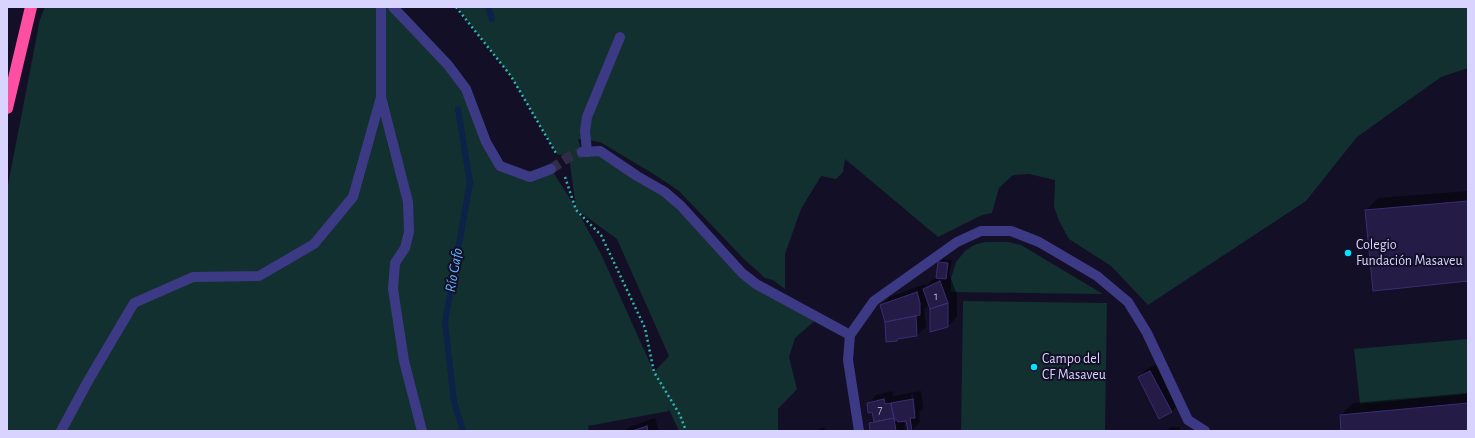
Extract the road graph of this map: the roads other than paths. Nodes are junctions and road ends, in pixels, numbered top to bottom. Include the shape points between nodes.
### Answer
1 (31, 7) edge
2 (381, 7) edge
3 (393, 7) edge
4 (620, 37) dead end
5 (381, 96) junction
6 (7, 108) edge
7 (551, 169) tunnel mouth
8 (850, 335) junction
9 (61, 431) edge
10 (422, 431) edge
11 (859, 431) edge
12 (1205, 431) edge

1 - 6 highway
2 - 5 street
3 - 7 street via 448,65 466,89 486,142 500,166 530,177
4 - 8 street via 587,117 584,152 600,151 665,192 742,273 756,284
5 - 9 street via 353,197 314,244 259,276 193,277 134,303
5 - 10 street via 408,202 409,232 405,248 395,263 393,289 404,361
8 - 11 street via 848,360
8 - 12 street via 874,301 957,242 981,231 1011,231 1040,242 1097,276 1128,302 1147,333 1188,420

